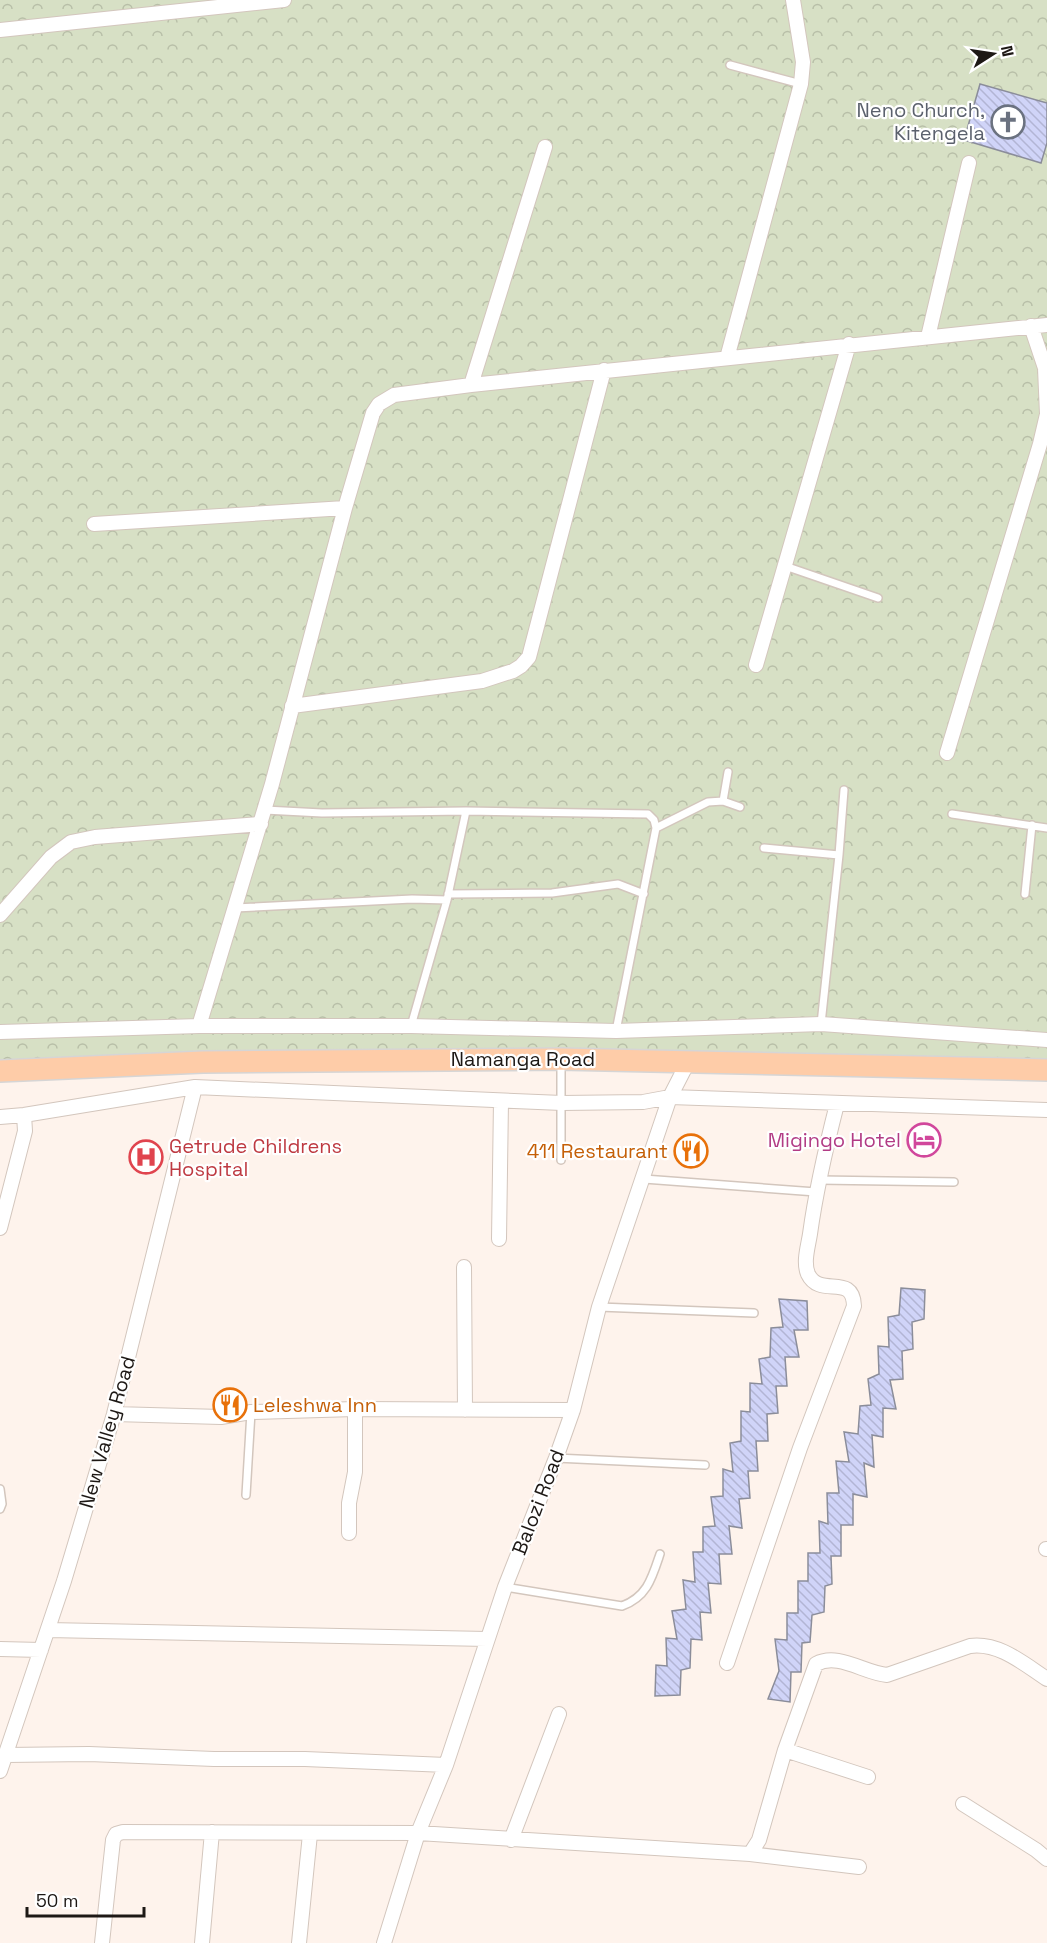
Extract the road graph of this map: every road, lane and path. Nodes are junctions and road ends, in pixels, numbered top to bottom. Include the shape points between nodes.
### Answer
1 (284, 0) edge
2 (793, 0) edge
3 (0, 30) edge
4 (730, 65) dead end
5 (801, 84) junction
6 (545, 147) dead end
7 (969, 163) dead end
8 (1047, 325) edge
9 (1031, 326) junction
10 (928, 337) junction
11 (849, 344) junction
12 (727, 358) junction
13 (604, 370) junction
14 (471, 385) junction
15 (345, 508) junction
16 (94, 524) dead end
17 (785, 566) junction
18 (878, 598) dead end
19 (756, 665) dead end
20 (292, 706) junction
21 (948, 753) dead end
22 (728, 772) dead end
23 (844, 790) dead end
24 (723, 801) junction
25 (740, 807) dead end
26 (466, 811) junction
27 (952, 814) dead end
28 (263, 817) junction
29 (1032, 825) junction
30 (657, 828) junction
31 (1047, 828) edge
32 (764, 848) dead end
33 (839, 855) junction
34 (644, 894) junction
35 (1025, 894) dead end
36 (448, 897) junction
37 (235, 908) junction
38 (0, 915) edge
39 (821, 1024) junction
40 (199, 1026) junction
41 (411, 1026) junction
42 (616, 1031) junction
43 (0, 1032) edge
44 (1047, 1040) edge
45 (560, 1059) junction
46 (689, 1060) junction
47 (1047, 1070) edge
48 (0, 1071) edge
49 (195, 1087) junction
50 (670, 1097) junction
51 (501, 1101) junction
52 (562, 1103) junction
53 (837, 1104) junction
54 (1047, 1110) edge
55 (24, 1116) junction
56 (0, 1117) edge
57 (561, 1160) dead end
58 (644, 1179) junction
59 (954, 1182) dead end
60 (817, 1186) junction
61 (4, 1202) edge
62 (0, 1228) edge
63 (499, 1239) dead end
64 (464, 1267) dead end
65 (599, 1307) junction
66 (754, 1313) dead end
67 (355, 1409) junction
68 (465, 1410) junction
69 (573, 1410) junction
70 (251, 1412) junction
71 (114, 1414) junction
72 (556, 1458) junction
73 (705, 1466) dead end
74 (0, 1489) edge
75 (246, 1495) dead end
76 (0, 1509) edge
77 (349, 1533) dead end
78 (660, 1554) dead end
79 (505, 1587) junction
80 (48, 1630) junction
81 (487, 1640) junction
82 (0, 1649) edge
83 (41, 1650) junction
84 (727, 1663) dead end
85 (1047, 1679) edge
86 (560, 1714) dead end
87 (785, 1750) junction
88 (6, 1755) junction
89 (446, 1765) junction
90 (0, 1771) edge
91 (868, 1777) dead end
92 (963, 1804) dead end
93 (212, 1832) junction
94 (418, 1833) junction
95 (310, 1834) junction
96 (511, 1840) junction
97 (750, 1854) junction
98 (1047, 1859) edge
99 (859, 1867) dead end
100 (102, 1943) edge
101 (202, 1943) edge
102 (299, 1943) edge
103 (384, 1943) edge

1 - 3 street
2 - 5 street via 804,62
4 - 5 lane
5 - 12 street
6 - 14 street
7 - 10 street
8 - 9 street
9 - 10 street
9 - 21 street via 1046,368 1047,414
10 - 11 street
11 - 12 street
11 - 17 street
12 - 13 street
13 - 14 street
13 - 20 street via 529,657 513,671 482,681
14 - 15 street via 394,395 379,404
15 - 16 street
15 - 20 street
17 - 18 lane
17 - 19 street
20 - 28 street
22 - 24 lane
23 - 33 lane
24 - 25 lane
24 - 30 lane via 708,802
26 - 28 lane
26 - 30 lane via 648,814
26 - 36 lane
27 - 29 lane
28 - 37 street
28 - 38 street via 71,842 51,858
29 - 31 lane
29 - 35 lane
30 - 34 lane
32 - 33 lane
33 - 39 lane
34 - 36 lane via 618,884 552,893
34 - 42 lane
36 - 37 lane
36 - 41 lane
37 - 40 street
39 - 42 street
39 - 44 street
40 - 41 street
40 - 43 street
41 - 42 street
45 - 46 highway, Namanga Road
45 - 48 highway, Namanga Road via 203,1062
45 - 52 lane
46 - 47 highway, Namanga Road
46 - 50 street, Balozi Road
49 - 51 street
49 - 55 street
49 - 71 street, New Valley Road
50 - 52 street via 643,1102
50 - 53 street
50 - 58 street, Balozi Road
51 - 52 street
51 - 63 street
52 - 57 lane
53 - 54 street
53 - 60 street
55 - 56 street
55 - 61 street via 25,1131
58 - 60 lane
58 - 65 street, Balozi Road
59 - 60 lane
60 - 84 street via 805,1266 818,1285 850,1291 854,1306 800,1448
61 - 62 street
64 - 68 street
65 - 66 lane
65 - 69 street, Balozi Road
67 - 68 street
67 - 70 street
67 - 77 street via 355,1472
68 - 69 street
69 - 72 street, Balozi Road
70 - 71 street via 221,1417
70 - 75 lane
71 - 80 street, New Valley Road
72 - 73 lane
72 - 79 street, Balozi Road
74 - 76 lane
78 - 79 lane via 651,1582 634,1601 622,1606
79 - 81 street, Balozi Road
80 - 81 street
80 - 83 street, New Valley Road
81 - 89 street, Balozi Road
82 - 83 street
83 - 88 street, New Valley Road
85 - 87 street via 992,1646 981,1644 887,1675 824,1660 816,1664
86 - 96 street
87 - 91 street
87 - 97 street via 759,1840
88 - 89 street
88 - 90 street, New Valley Road
89 - 94 street, Balozi Road
92 - 98 street
93 - 95 street
93 - 100 street via 116,1834
93 - 101 street
94 - 95 street
94 - 96 street
94 - 103 street, Balozi Road
95 - 102 street
96 - 97 street
97 - 99 street

